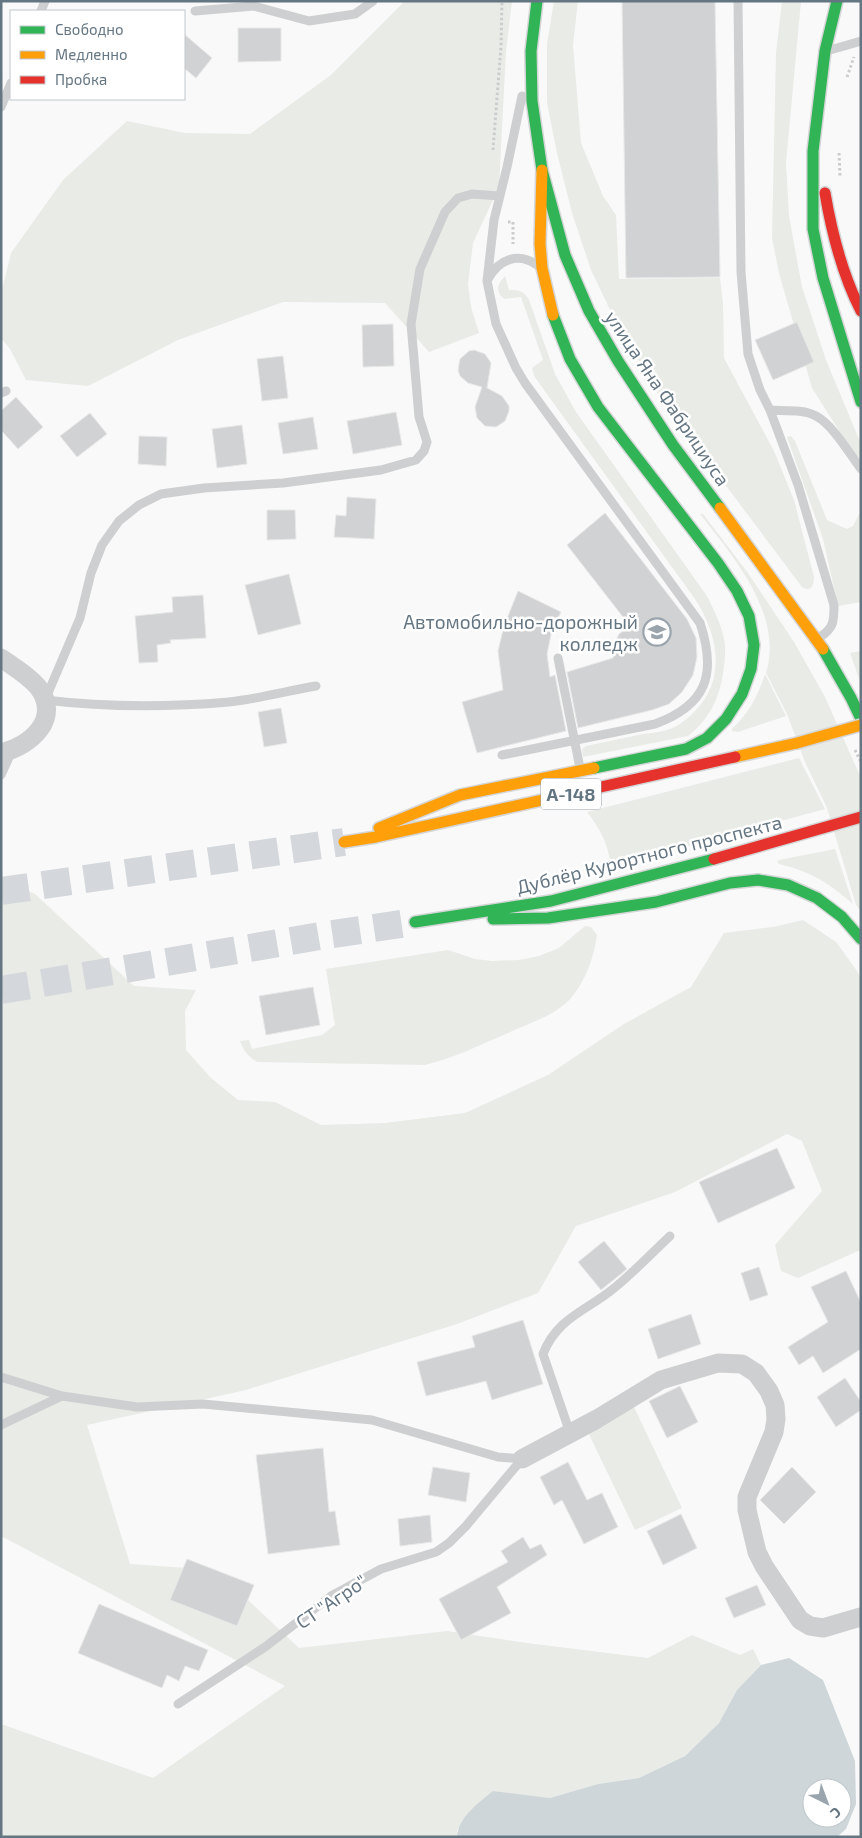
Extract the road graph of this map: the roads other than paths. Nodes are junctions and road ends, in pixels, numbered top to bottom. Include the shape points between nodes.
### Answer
1 (373, 1) edge
2 (536, 1) edge
3 (738, 1) edge
4 (837, 1) edge
5 (194, 11) dead end
6 (861, 41) edge
7 (531, 51) junction
8 (824, 51) junction
9 (10, 85) edge
10 (1, 107) edge
11 (818, 110) junction
12 (542, 170) junction
13 (500, 196) junction
14 (542, 268) junction
15 (487, 281) junction
16 (861, 311) edge
17 (861, 402) edge
18 (770, 410) junction
19 (861, 469) edge
20 (817, 639) junction
21 (1, 658) edge
22 (558, 658) dead end
23 (316, 686) dead end
24 (45, 700) junction
25 (861, 719) edge
26 (861, 725) edge
27 (575, 740) junction
28 (6, 752) edge
29 (502, 755) dead end
30 (581, 770) junction
31 (1, 775) edge
32 (861, 817) edge
33 (861, 939) edge
34 (670, 1236) dead end
35 (1, 1377) edge
36 (62, 1396) junction
37 (1, 1425) edge
38 (570, 1433) junction
39 (522, 1458) junction
40 (861, 1616) edge
41 (178, 1704) dead end

1 - 5 lane via 355,14 309,21 254,6
2 - 7 main road, улица Яна Фабрициуса / А-148
3 - 18 lane via 744,316 748,354
4 - 8 main road
6 - 8 lane
7 - 12 main road, улица Яна Фабрициуса / А-148 via 532,101
7 - 13 lane
8 - 11 main road
9 - 10 lane
11 - 16 main road via 829,220
11 - 17 main road via 813,151 813,229 822,278
12 - 14 main road, А-148
12 - 20 main road, улица Яна Фабрициуса / А-148 via 565,255 589,310 618,361 673,445
13 - 15 lane
13 - 24 lane via 472,194 458,198 446,212 420,269 411,324 419,418 427,442 416,460 381,470 161,494 139,505 119,521 102,545 80,618
14 - 15 lane via 528,258 518,258 502,262
14 - 30 main road, А-148 via 553,314 570,359 598,407 737,591 749,616 754,645 751,669 742,694 726,719 707,738 686,749
15 - 27 lane via 496,324 525,383 700,623 707,642 709,665 703,685 692,703 674,717
18 - 19 lane via 816,415 828,425
18 - 20 lane via 798,485 834,605 834,622
20 - 25 main road, улица Яна Фабрициуса / А-148
21 - 24 street via 37,687
22 - 27 lane
23 - 24 lane via 231,702 196,704 82,704
24 - 28 street via 47,713 42,727 31,739
26 - 30 main road, А-148, bridge via 797,743 344,842 460,795
27 - 29 lane
27 - 30 lane
28 - 31 lane
32 - 33 main road, Дублёр Курортного проспекта via 551,901 415,922 548,918 656,902 730,883 758,880 788,885 817,898 842,917
34 - 38 lane via 613,1289 560,1326 548,1342 543,1354
35 - 36 lane
36 - 37 lane
36 - 39 lane via 137,1407 203,1404 372,1420 498,1457
38 - 39 street
38 - 40 street via 661,1380 718,1363 742,1364 756,1373 775,1405 774,1432 747,1497 757,1552 800,1620 823,1628
39 - 41 lane, СТ "Агро" via 449,1543 436,1552 381,1569 331,1596 265,1647

